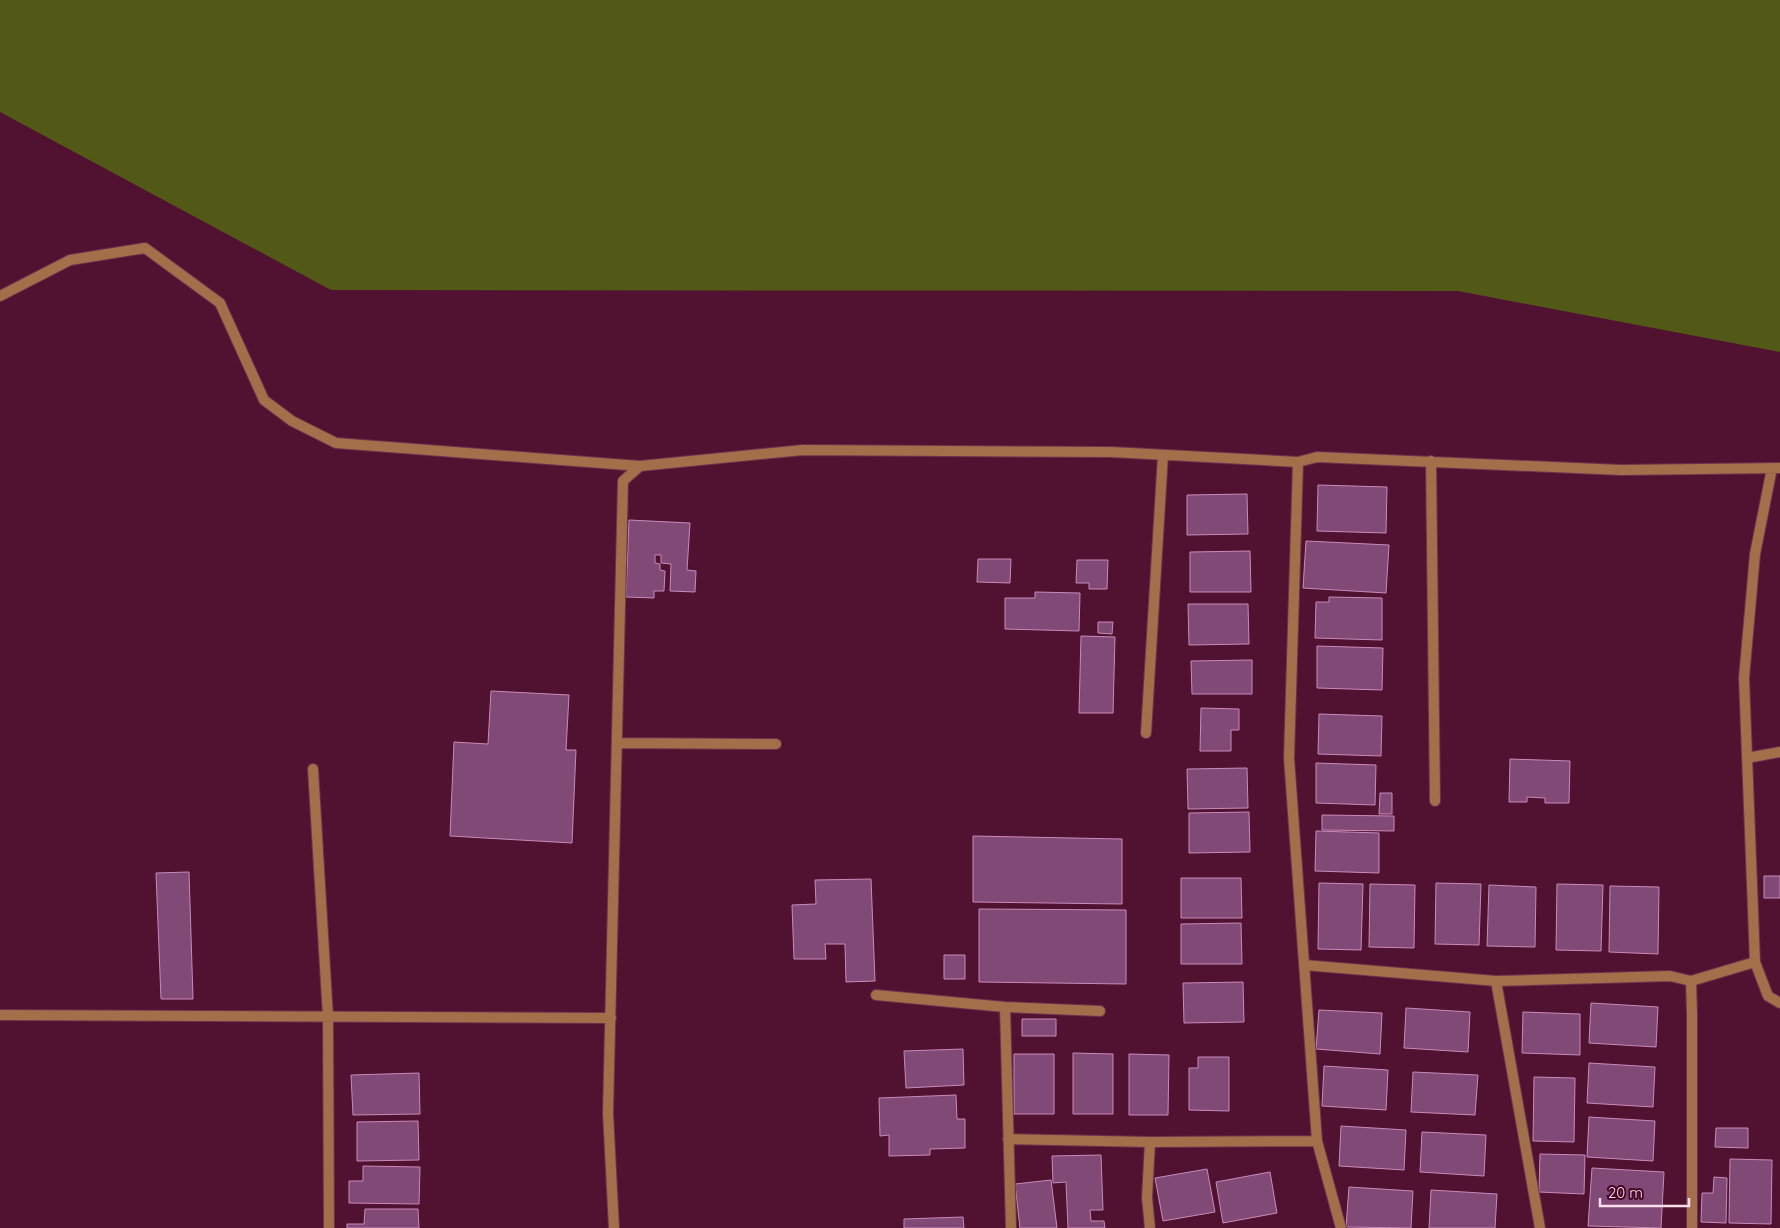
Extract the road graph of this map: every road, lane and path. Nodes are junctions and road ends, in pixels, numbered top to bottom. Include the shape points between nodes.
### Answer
1 (0, 296) edge
2 (1163, 455) junction
3 (1432, 461) junction
4 (1298, 462) junction
5 (640, 466) junction
6 (1776, 468) edge
7 (1146, 733) dead end
8 (617, 743) junction
9 (776, 744) dead end
10 (1780, 752) edge
11 (1747, 758) junction
12 (313, 769) dead end
13 (1435, 801) dead end
14 (1755, 962) junction
15 (1304, 965) junction
16 (1496, 981) junction
17 (1690, 981) junction
18 (876, 995) dead end
19 (1780, 1003) edge
20 (1005, 1007) junction
21 (1100, 1011) dead end
22 (0, 1015) edge
23 (328, 1017) junction
24 (610, 1018) junction
25 (1008, 1139) junction
26 (1317, 1141) junction
27 (1150, 1142) junction
28 (329, 1228) edge
29 (614, 1228) edge
30 (1012, 1228) edge
31 (1150, 1228) edge
32 (1341, 1228) edge
33 (1540, 1228) edge
34 (1692, 1228) edge

1 - 5 street via 70,260 145,248 220,303 264,400 292,421 336,443
2 - 4 street
2 - 5 street via 802,450
2 - 7 street
3 - 4 street via 1317,457
3 - 6 street via 1621,470
3 - 13 street
4 - 15 street via 1289,758
5 - 8 street via 623,481
6 - 11 street via 1755,554 1744,678
8 - 9 street
8 - 24 street
10 - 11 street
11 - 14 street
12 - 23 street
14 - 17 street
14 - 19 street via 1768,996
15 - 16 street
15 - 26 street
16 - 17 street via 1670,976
16 - 33 street
17 - 34 street
18 - 20 street
20 - 21 street
20 - 25 street
22 - 23 street
23 - 24 street
23 - 28 street
24 - 29 street via 608,1112
25 - 27 street
25 - 30 street
26 - 27 street
26 - 32 street
27 - 31 street via 1147,1198

